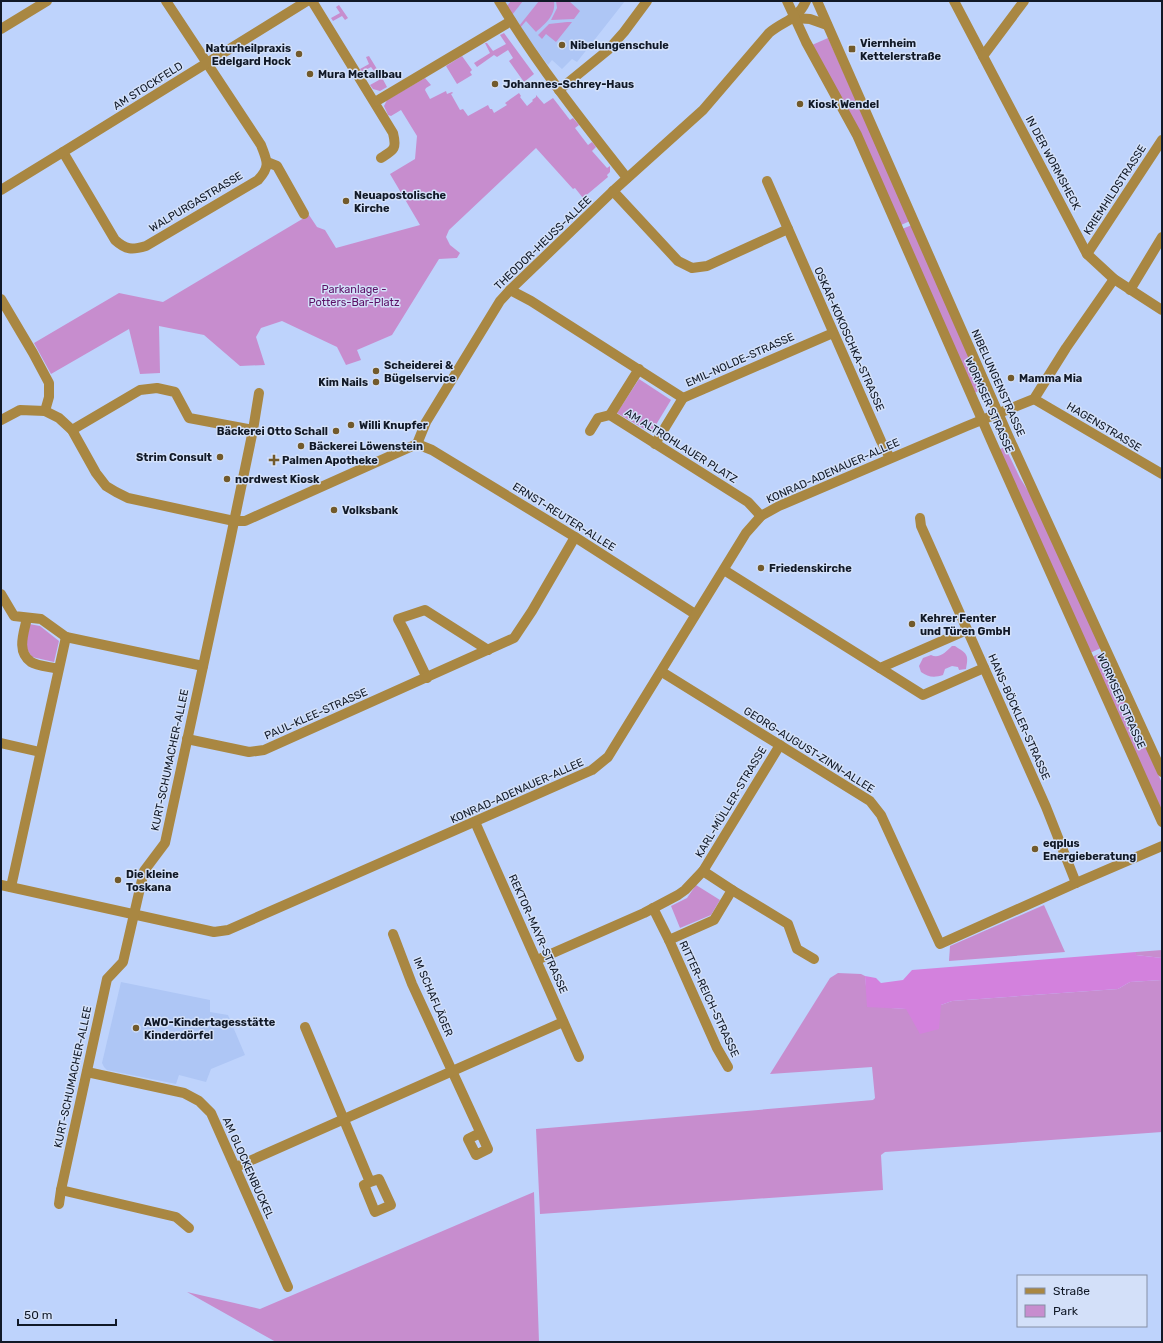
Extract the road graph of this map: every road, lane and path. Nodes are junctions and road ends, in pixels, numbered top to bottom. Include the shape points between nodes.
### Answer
1 (47, 1) edge
2 (166, 1) edge
3 (307, 1) edge
4 (312, 1) edge
5 (499, 1) edge
6 (647, 1) edge
7 (787, 1) edge
8 (806, 1) edge
9 (817, 1) edge
10 (954, 1) edge
11 (1024, 1) edge
12 (794, 18) junction
13 (511, 21) junction
14 (827, 25) junction
15 (1, 29) edge
16 (983, 56) junction
17 (207, 64) junction
18 (558, 90) junction
19 (375, 102) junction
20 (1162, 140) edge
21 (63, 152) junction
22 (381, 158) dead end
23 (267, 162) junction
24 (627, 178) junction
25 (767, 181) dead end
26 (1, 190) edge
27 (613, 191) junction
28 (304, 214) dead end
29 (788, 229) junction
30 (1162, 237) edge
31 (1087, 254) junction
32 (1114, 279) junction
33 (510, 290) junction
34 (1130, 290) junction
35 (1, 299) edge
36 (1162, 310) edge
37 (833, 333) junction
38 (639, 369) junction
39 (259, 393) dead end
40 (683, 398) junction
41 (1034, 399) junction
42 (45, 412) junction
43 (999, 414) junction
44 (610, 415) junction
45 (1, 420) edge
46 (982, 420) junction
47 (72, 430) junction
48 (252, 430) junction
49 (590, 431) dead end
50 (417, 444) junction
51 (655, 444) junction
52 (890, 458) junction
53 (1162, 474) edge
54 (761, 516) junction
55 (920, 518) dead end
56 (234, 521) junction
57 (575, 537) junction
58 (724, 570) junction
59 (1, 594) edge
60 (695, 614) junction
61 (27, 618) junction
62 (967, 630) junction
63 (66, 637) junction
64 (488, 650) junction
65 (203, 666) junction
66 (880, 668) junction
67 (984, 668) junction
68 (58, 669) junction
69 (662, 672) junction
70 (426, 678) junction
71 (187, 739) junction
72 (1, 743) edge
73 (780, 745) junction
74 (40, 752) junction
75 (1162, 772) edge
76 (475, 822) junction
77 (1162, 822) edge
78 (1162, 846) edge
79 (703, 871) junction
80 (1076, 882) junction
81 (6, 886) edge
82 (732, 890) junction
83 (653, 908) junction
84 (134, 915) junction
85 (393, 934) dead end
86 (669, 940) junction
87 (814, 959) dead end
88 (536, 960) junction
89 (563, 1022) junction
90 (305, 1028) dead end
91 (579, 1056) dead end
92 (728, 1067) dead end
93 (452, 1070) junction
94 (87, 1072) junction
95 (344, 1119) junction
96 (480, 1133) dead end
97 (236, 1167) junction
98 (370, 1182) dead end
99 (61, 1190) junction
100 (59, 1204) dead end
101 (188, 1228) dead end
102 (288, 1287) dead end

1 - 15 street
2 - 17 street
3 - 17 street, AM STOCKFELD
4 - 19 street
5 - 13 street
6 - 18 street via 608,50
7 - 12 street, WORMSER STRASSE
8 - 12 street
9 - 14 street, NIBELUNGENSTRASSE
10 - 16 street, IN DER WORMSHECK
11 - 16 street
12 - 14 street via 810,19
12 - 24 street, THEODOR-HEUSS-ALLEE via 769,33 703,110
12 - 46 street, WORMSER STRASSE via 857,135
13 - 18 street
13 - 19 street
14 - 43 street, NIBELUNGENSTRASSE
16 - 31 street, IN DER WORMSHECK
17 - 21 street, AM STOCKFELD
17 - 23 street via 262,145
18 - 24 street
19 - 22 street via 393,133 395,142 393,150
20 - 31 street, KRIEMHILDSTRASSE
21 - 23 street, WALPURGASTRASSE via 115,240 122,246 136,249 146,246 258,180 265,173
21 - 26 street, AM STOCKFELD
23 - 28 street via 277,166
24 - 27 street, THEODOR-HEUSS-ALLEE
25 - 29 street, OSKAR-KOKOSCHKA-STRASSE
27 - 29 street via 678,261 692,268 707,266
27 - 33 street, THEODOR-HEUSS-ALLEE
29 - 37 street, OSKAR-KOKOSCHKA-STRASSE
30 - 34 street
31 - 32 street, IN DER WORMSHECK
32 - 34 street, IN DER WORMSHECK
32 - 41 street
33 - 38 street
33 - 50 street, THEODOR-HEUSS-ALLEE via 500,301 426,422
34 - 36 street, IN DER WORMSHECK
35 - 42 street via 49,383
37 - 40 street, EMIL-NOLDE-STRASSE
37 - 52 street, OSKAR-KOKOSCHKA-STRASSE
38 - 40 street
38 - 44 street, AM ALTROHLAUER PLATZ
39 - 48 street, KURT-SCHUMACHER-ALLEE
40 - 51 street, EMIL-NOLDE-STRASSE
41 - 43 street
41 - 53 street, HAGENSTRASSE
42 - 45 street via 20,410
42 - 47 street via 59,418
43 - 46 street, KONRAD-ADENAUER-ALLEE
43 - 75 street, NIBELUNGENSTRASSE
44 - 49 street via 598,418
44 - 51 street, AM ALTROHLAUER PLATZ
46 - 52 street, KONRAD-ADENAUER-ALLEE
46 - 77 street, WORMSER STRASSE
47 - 48 street via 140,390 157,388 175,392 189,418
47 - 56 street via 96,473 106,486 116,492 128,498
48 - 56 street, KURT-SCHUMACHER-ALLEE
50 - 56 street via 245,521
50 - 57 street, ERNST-REUTER-ALLEE via 432,450
51 - 54 street, AM ALTROHLAUER PLATZ via 748,502
52 - 54 street, KONRAD-ADENAUER-ALLEE
54 - 58 street, KONRAD-ADENAUER-ALLEE via 746,533
55 - 62 street, HANS-BÖCKLER-STRASSE
56 - 65 street, KURT-SCHUMACHER-ALLEE
57 - 60 street, ERNST-REUTER-ALLEE
57 - 64 street, PAUL-KLEE-STRASSE via 514,638
58 - 60 street, KONRAD-ADENAUER-ALLEE
58 - 66 street
59 - 61 street via 14,616
60 - 69 street, KONRAD-ADENAUER-ALLEE
61 - 63 street via 41,619
61 - 68 street via 22,643 23,654 31,662
62 - 66 street
62 - 67 street, HANS-BÖCKLER-STRASSE
63 - 65 street
63 - 68 street
64 - 70 street, PAUL-KLEE-STRASSE
64 - 70 street via 425,610 398,620
65 - 71 street, KURT-SCHUMACHER-ALLEE
66 - 67 street via 923,695
67 - 80 street, HANS-BÖCKLER-STRASSE via 1043,800
68 - 74 street
69 - 73 street, GEORG-AUGUST-ZINN-ALLEE
69 - 76 street, KONRAD-ADENAUER-ALLEE via 608,757 592,770
70 - 71 street, PAUL-KLEE-STRASSE via 264,750 249,752
71 - 84 street, KURT-SCHUMACHER-ALLEE via 165,843 144,871
72 - 74 street
73 - 79 street, KARL-MÜLLER-STRASSE
73 - 80 street, GEORG-AUGUST-ZINN-ALLEE via 870,801 881,815 940,944
74 - 81 street
76 - 84 street, KONRAD-ADENAUER-ALLEE via 228,930 214,932
76 - 88 street, REKTOR-MAYR-STRASSE
78 - 80 street
79 - 82 street, KARL-MÜLLER-STRASSE
79 - 83 street, KARL-MÜLLER-STRASSE via 685,890
81 - 84 street, KONRAD-ADENAUER-ALLEE
82 - 86 street via 714,920
82 - 87 street, KARL-MÜLLER-STRASSE via 788,924 797,949
83 - 86 street
83 - 88 street, KARL-MÜLLER-STRASSE
84 - 94 street, KURT-SCHUMACHER-ALLEE via 123,962 107,979
85 - 93 street, IM SCHAFLÄGER via 412,984
86 - 92 street, RITTER-REICH-STRASSE
88 - 89 street, REKTOR-MAYR-STRASSE
89 - 91 street, REKTOR-MAYR-STRASSE
89 - 93 street
90 - 95 street
93 - 95 street
93 - 96 street, IM SCHAFLÄGER
94 - 97 street, AM GLOCKENBUCKEL via 184,1093 198,1101 211,1114
94 - 99 street, KURT-SCHUMACHER-ALLEE
95 - 97 street
95 - 98 street
97 - 102 street, AM GLOCKENBUCKEL
99 - 100 street, KURT-SCHUMACHER-ALLEE
99 - 101 street via 176,1217

